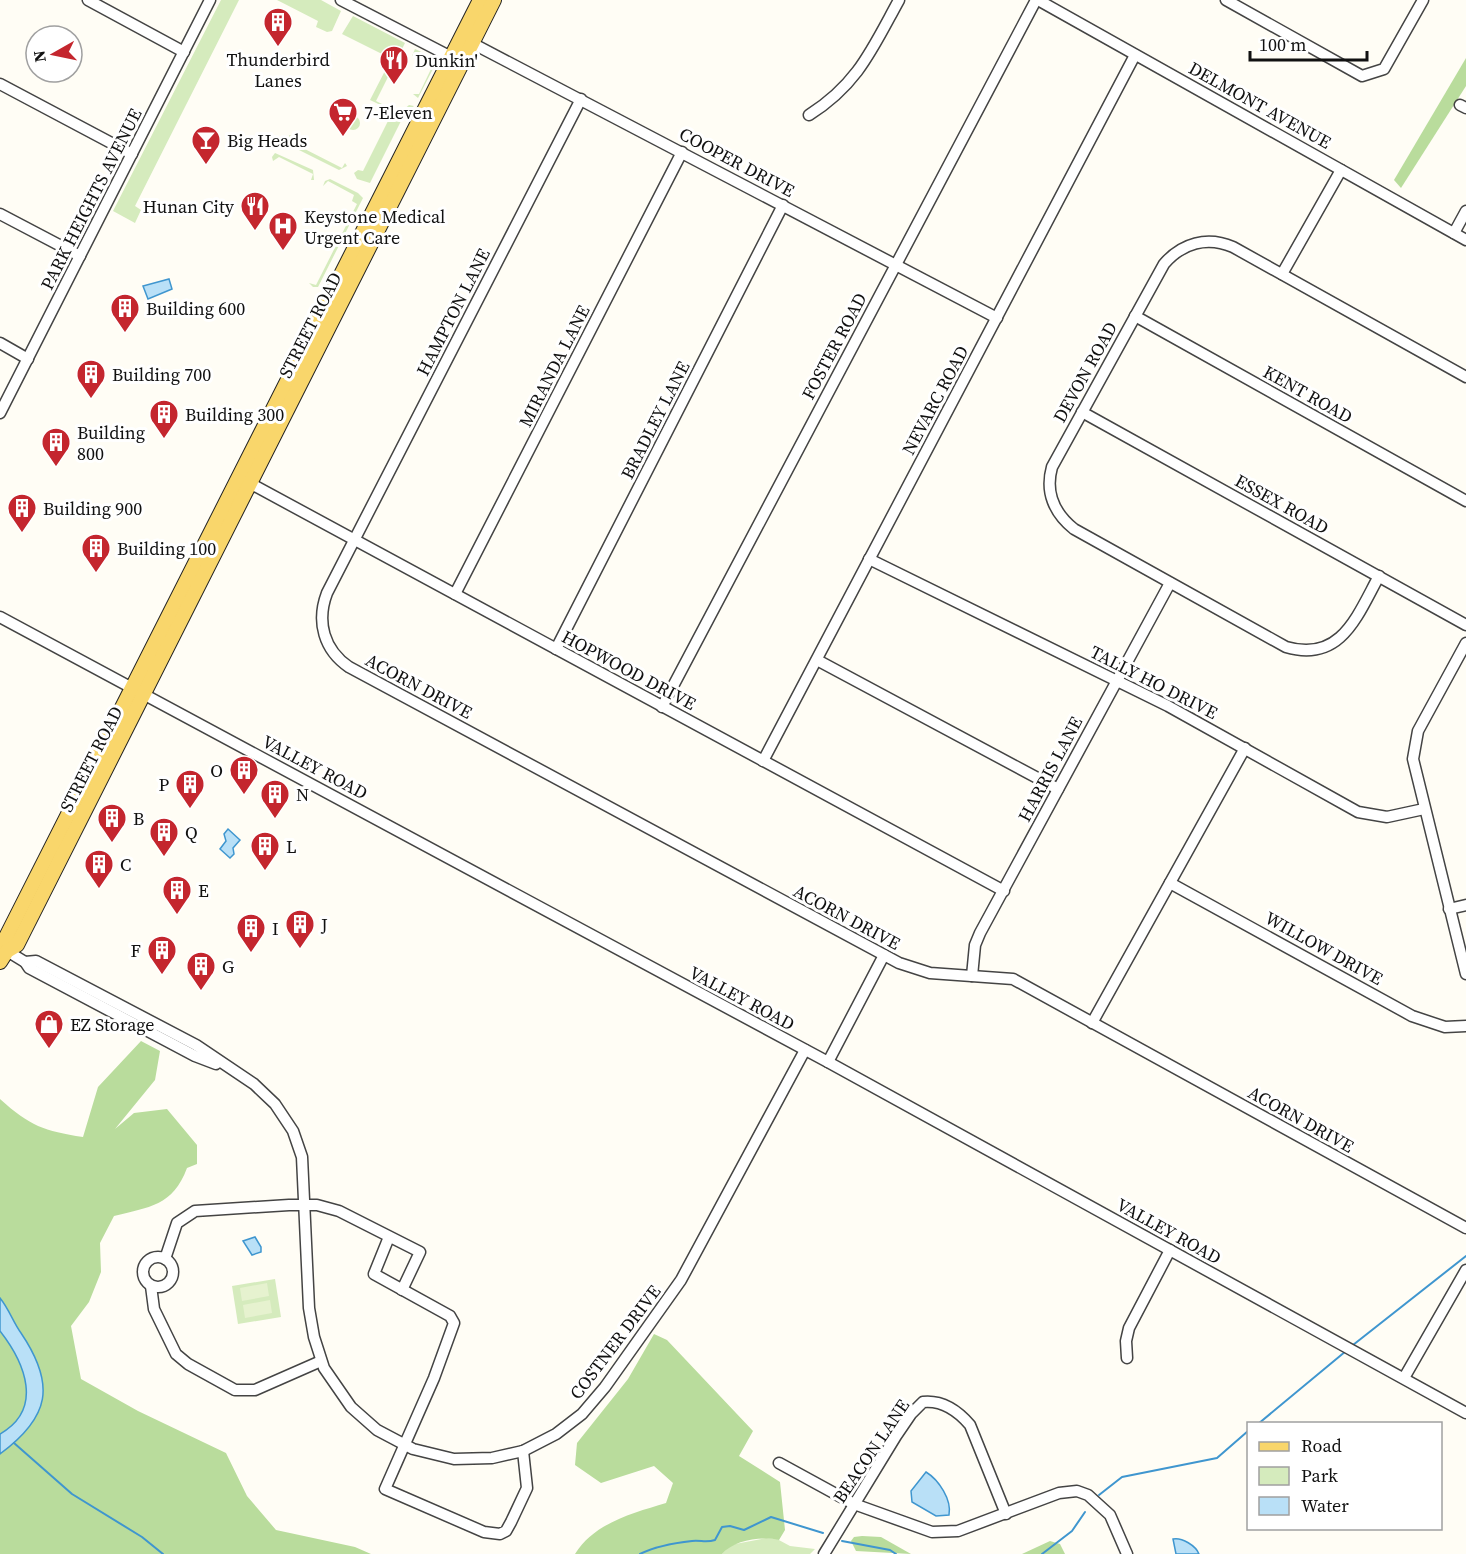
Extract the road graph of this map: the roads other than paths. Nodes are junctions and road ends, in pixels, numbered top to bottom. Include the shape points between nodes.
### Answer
1 (88, 0) edge
2 (210, 0) edge
3 (341, 0) edge
4 (480, 0) edge
5 (494, 0) edge
6 (899, 0) edge
7 (1037, 0) edge
8 (1226, 0) edge
9 (1423, 0) edge
10 (466, 40) junction
11 (184, 52) junction
12 (1135, 55) junction
13 (457, 60) junction
14 (0, 84) edge
15 (581, 99) junction
16 (809, 115) dead end
17 (682, 152) junction
18 (132, 154) junction
19 (1341, 170) junction
20 (783, 205) junction
21 (1466, 211) edge
22 (0, 214) edge
23 (1454, 233) junction
24 (1466, 240) edge
25 (80, 256) junction
26 (896, 264) junction
27 (1282, 274) junction
28 (1135, 316) junction
29 (997, 318) junction
30 (0, 343) edge
31 (28, 358) junction
32 (1466, 377) edge
33 (1082, 412) junction
34 (0, 413) edge
35 (244, 480) junction
36 (1466, 501) edge
37 (354, 540) junction
38 (869, 559) junction
39 (1379, 576) junction
40 (1170, 583) junction
41 (455, 594) junction
42 (0, 617) edge
43 (1466, 625) edge
44 (1466, 644) edge
45 (556, 649) junction
46 (817, 660) junction
47 (1116, 681) junction
48 (138, 690) junction
49 (662, 707) junction
50 (1245, 748) junction
51 (763, 761) junction
52 (1058, 789) junction
53 (1424, 809) junction
54 (1170, 883) junction
55 (1004, 891) junction
56 (1466, 905) edge
57 (1449, 909) junction
58 (884, 955) junction
59 (3, 957) edge
60 (1466, 974) edge
61 (972, 975) junction
62 (1092, 1023) junction
63 (1466, 1026) edge
64 (805, 1050) junction
65 (828, 1062) junction
66 (305, 1205) junction
67 (1466, 1228) edge
68 (389, 1237) junction
69 (1170, 1250) junction
70 (165, 1258) junction
71 (1466, 1270) edge
72 (151, 1286) junction
73 (402, 1290) junction
74 (1127, 1358) dead end
75 (321, 1361) junction
76 (1404, 1378) junction
77 (1466, 1413) edge
78 (405, 1445) junction
79 (523, 1451) junction
80 (779, 1463) dead end
81 (854, 1504) junction
82 (1006, 1514) junction
83 (824, 1554) edge
84 (1127, 1554) edge

1 - 11 street
2 - 11 street, PARK HEIGHTS AVENUE
3 - 13 street
4 - 10 main road, STREET ROAD
5 - 10 main road, STREET ROAD
6 - 16 street via 852,80
7 - 12 street, DELMONT AVENUE
7 - 26 street, FOSTER ROAD
8 - 9 street via 1362,76 1383,69
10 - 13 main road, STREET ROAD
10 - 15 street, COOPER DRIVE
11 - 18 street, PARK HEIGHTS AVENUE
12 - 19 street, DELMONT AVENUE
12 - 29 street, NEVARC ROAD
13 - 35 main road, STREET ROAD
14 - 18 street
15 - 17 street, COOPER DRIVE
15 - 37 street, HAMPTON LANE
17 - 20 street, COOPER DRIVE
17 - 41 street, MIRANDA LANE
18 - 25 street, PARK HEIGHTS AVENUE
19 - 23 street, DELMONT AVENUE
19 - 27 street
20 - 26 street, COOPER DRIVE
20 - 45 street, BRADLEY LANE
21 - 23 street
22 - 25 street
23 - 24 street, DELMONT AVENUE
25 - 31 street, PARK HEIGHTS AVENUE
26 - 29 street, COOPER DRIVE
26 - 49 street, FOSTER ROAD
27 - 28 street, DEVON ROAD via 1216,242 1197,242 1180,249 1164,264
27 - 32 street, DEVON ROAD
28 - 33 street, DEVON ROAD
28 - 36 street, KENT ROAD
29 - 38 street, NEVARC ROAD
30 - 31 street
31 - 34 street, PARK HEIGHTS AVENUE
33 - 39 street, ESSEX ROAD
33 - 40 street, DEVON ROAD via 1052,467 1050,495 1065,522
35 - 37 street, HOPWOOD DRIVE
35 - 48 main road, STREET ROAD
37 - 41 street, HOPWOOD DRIVE
37 - 58 street, ACORN DRIVE via 322,609 326,640 342,663
38 - 46 street, NEVARC ROAD
38 - 47 street, TALLY HO DRIVE
39 - 40 street, DEVON ROAD via 1342,637 1307,651 1286,647
39 - 43 street, ESSEX ROAD
40 - 47 street, HARRIS LANE
41 - 45 street, HOPWOOD DRIVE
42 - 48 street, VALLEY ROAD
44 - 53 street via 1415,738 1413,762
45 - 49 street, HOPWOOD DRIVE
46 - 51 street, NEVARC ROAD
46 - 52 street
47 - 50 street, TALLY HO DRIVE
47 - 52 street, HARRIS LANE
48 - 59 main road, STREET ROAD via 6,937
48 - 64 street, VALLEY ROAD
49 - 51 street, HOPWOOD DRIVE
50 - 53 street, TALLY HO DRIVE via 1358,812 1387,817
50 - 54 street
51 - 55 street, HOPWOOD DRIVE
52 - 55 street, HARRIS LANE
53 - 57 street
54 - 62 street
54 - 63 street, WILLOW DRIVE via 1412,1016 1445,1027
55 - 61 street, HARRIS LANE via 975,945
56 - 57 street
57 - 60 street
58 - 61 street, ACORN DRIVE via 917,970
58 - 65 street
59 - 66 street, COSTNER DRIVE via 36,961 196,1045 265,1094 292,1131 302,1157
61 - 62 street, ACORN DRIVE via 1013,979
62 - 67 street, ACORN DRIVE
64 - 65 street, VALLEY ROAD
64 - 79 street, COSTNER DRIVE via 686,1270 654,1320 582,1414 556,1434
65 - 69 street, VALLEY ROAD
66 - 68 street via 353,1217
66 - 70 street via 195,1211 177,1223
66 - 75 street, COSTNER DRIVE via 309,1308
68 - 73 street via 374,1274
68 - 73 street via 420,1252
69 - 74 street via 1129,1328
69 - 76 street, VALLEY ROAD
70 - 72 street via 146,1263 143,1276
70 - 72 street via 173,1269 170,1282 158,1288
71 - 76 street
72 - 75 street via 154,1309 176,1354 234,1390 255,1390
73 - 78 street via 450,1316 454,1323
75 - 78 street, COSTNER DRIVE via 358,1414
76 - 77 street, VALLEY ROAD
78 - 79 street, COSTNER DRIVE via 465,1460
78 - 79 street via 385,1489 494,1534 506,1531 527,1488
80 - 81 street
81 - 82 street via 932,1533 958,1531
81 - 82 street, BEACON LANE via 911,1414 923,1402 930,1401 944,1404 970,1425
81 - 83 street, BEACON LANE
82 - 84 street via 1059,1493 1077,1491 1088,1495 1110,1515

